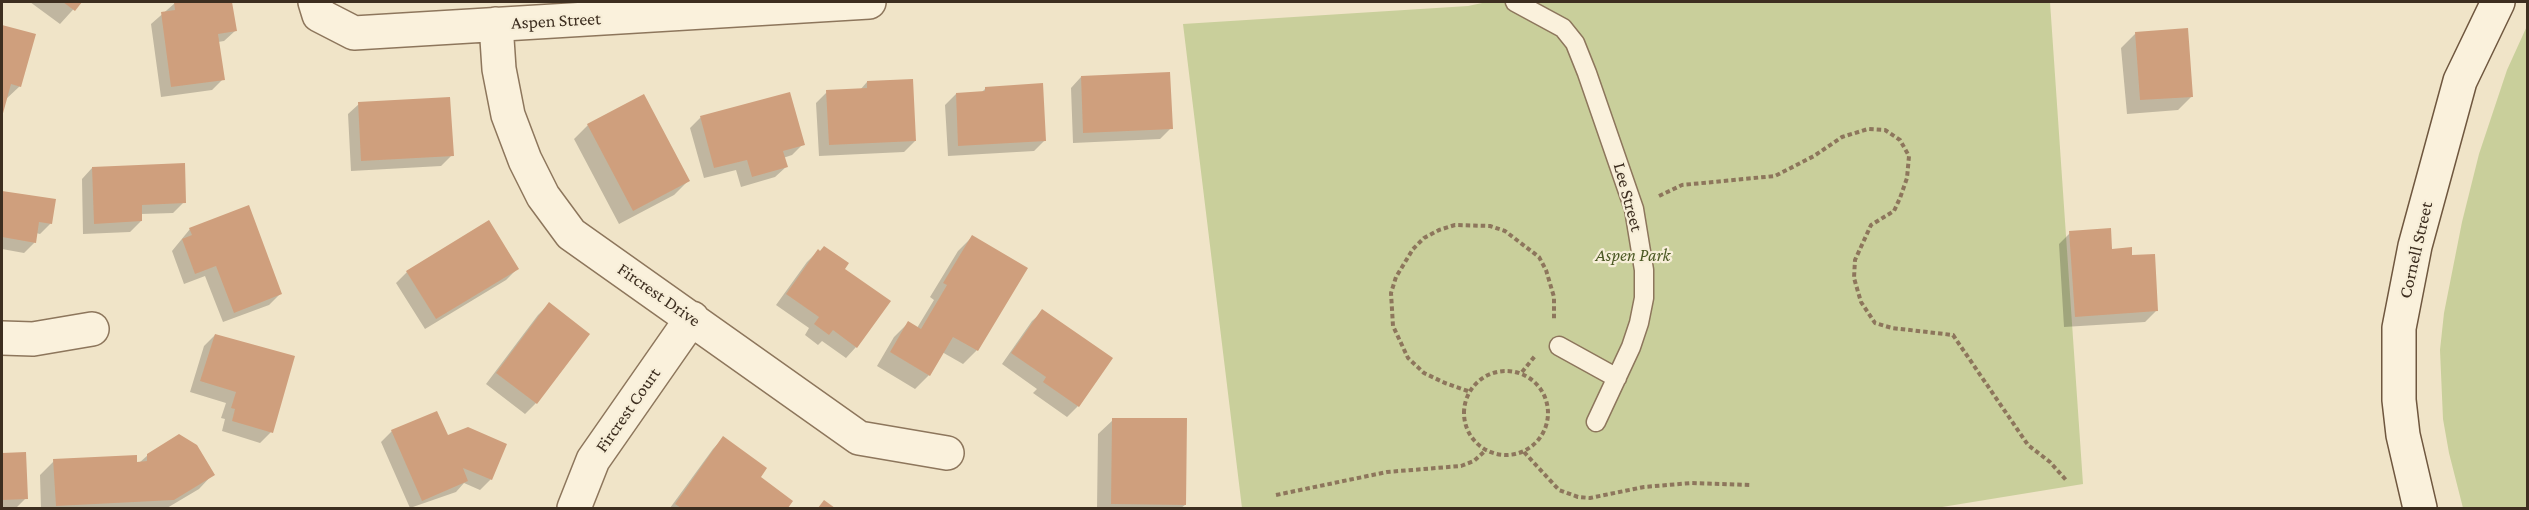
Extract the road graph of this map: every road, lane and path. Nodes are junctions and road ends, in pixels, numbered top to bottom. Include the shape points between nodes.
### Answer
1 (869, 2) edge
2 (1515, 2) edge
3 (2498, 2) edge
4 (317, 8) edge
5 (496, 24) junction
6 (1634, 209) junction
7 (692, 318) junction
8 (1553, 323) dead end
9 (92, 329) dead end
10 (2, 338) edge
11 (1550, 347) joint
12 (1522, 372) junction
13 (1617, 378) junction
14 (1468, 391) junction
15 (1596, 422) dead end
16 (1486, 450) junction
17 (1524, 452) junction
18 (947, 453) dead end
19 (2066, 480) dead end
20 (1751, 484) dead end
21 (1276, 495) dead end
22 (574, 508) edge
23 (2420, 508) edge

1 - 5 street, Aspen Street
2 - 6 lane, Lee Street via 1563,28 1575,43
3 - 23 street, Cornell Street via 2457,91 2415,246 2399,328 2403,435
4 - 5 street, Aspen Street via 354,33
5 - 7 street, Fircrest Drive via 508,115 543,196 571,234
6 - 13 lane, Lee Street via 1644,270 1644,298 1637,331
6 - 19 path via 1682,185 1775,176 1842,137 1868,129 1885,130 1900,140 1908,156 1907,178 1894,211 1871,225 1855,260 1854,278 1861,302 1875,322 1892,328 1953,335 2028,445
7 - 18 street, Fircrest Drive via 859,438
7 - 22 street, Fircrest Court via 593,460
8 - 14 path via 1551,282 1539,257 1519,239 1505,231 1473,224 1439,230 1424,238 1408,255 1396,277 1391,293 1394,326 1408,358 1424,373
9 - 10 street via 33,339
11 - 12 path
11 - 13 lane
12 - 14 path via 1491,372
12 - 17 path via 1537,385 1548,414 1543,436
13 - 15 lane, Lee Street
14 - 16 path via 1466,423 1471,435
16 - 17 path via 1496,455
16 - 21 path via 1461,466 1387,472
17 - 20 path via 1559,490 1578,497 1692,483

